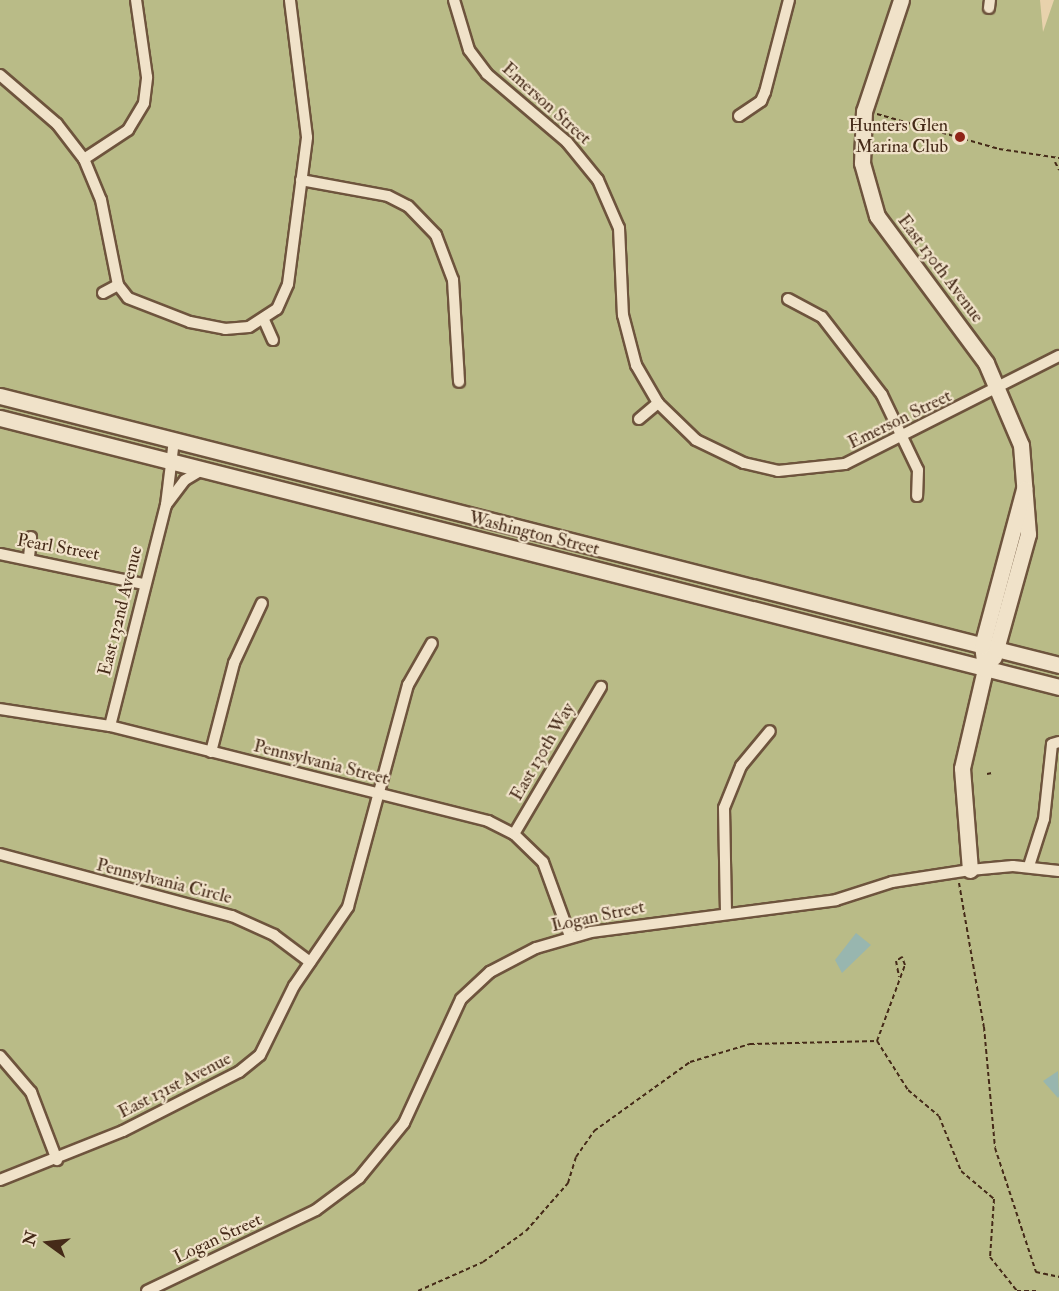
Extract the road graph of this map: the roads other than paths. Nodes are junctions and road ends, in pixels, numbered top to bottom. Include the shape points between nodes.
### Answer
1 (136, 0) edge
2 (290, 0) edge
3 (454, 0) edge
4 (789, 0) edge
5 (901, 0) edge
6 (0, 75) edge
7 (739, 116) dead end
8 (84, 159) junction
9 (301, 180) junction
10 (118, 285) junction
11 (102, 293) dead end
12 (788, 299) dead end
13 (264, 320) junction
14 (273, 340) dead end
15 (1059, 356) edge
16 (459, 382) dead end
17 (1000, 389) junction
18 (0, 396) edge
19 (658, 403) junction
20 (0, 418) edge
21 (639, 419) dead end
22 (904, 438) junction
23 (174, 440) junction
24 (169, 460) junction
25 (203, 469) junction
26 (1025, 484) junction
27 (918, 496) dead end
28 (166, 505) junction
29 (31, 537) dead end
30 (0, 554) edge
31 (29, 558) junction
32 (144, 584) junction
33 (262, 603) dead end
34 (432, 643) dead end
35 (982, 646) junction
36 (999, 651) junction
37 (1059, 665) edge
38 (985, 669) junction
39 (601, 687) dead end
40 (1059, 687) edge
41 (0, 709) edge
42 (110, 726) junction
43 (770, 731) dead end
44 (1059, 742) edge
45 (211, 752) junction
46 (379, 795) junction
47 (1047, 802) junction
48 (1059, 803) edge
49 (514, 834) junction
50 (0, 854) edge
51 (1029, 866) junction
52 (970, 870) junction
53 (1059, 871) edge
54 (726, 912) junction
55 (570, 936) junction
56 (310, 962) junction
57 (0, 1056) edge
58 (57, 1160) junction
59 (0, 1180) edge
60 (147, 1291) edge

1 - 8 street via 147,77 144,103 128,130
2 - 9 street via 307,124
3 - 19 street, Emerson Street via 469,50 487,74 567,142 598,180 622,242 630,347
4 - 7 street via 765,92 761,101
5 - 17 main road, East 130th Avenue via 864,111 861,146 868,192 891,240 986,363
6 - 8 street via 57,124
8 - 10 street via 101,200
9 - 13 street via 288,284 277,309
9 - 16 street via 388,196 408,206 436,235 453,280
10 - 11 street
10 - 13 street via 142,306 190,322 225,329
12 - 22 street via 822,317 882,395
13 - 14 street
15 - 17 street, Emerson Street
17 - 22 street, Emerson Street
17 - 26 main road, East 130th Avenue via 1021,445
18 - 23 main road, Washington Street
19 - 21 street
19 - 22 street, Emerson Street via 677,424 720,453 778,471 845,464
20 - 24 main road, Washington Street
22 - 27 street via 918,470
23 - 24 street, East 132nd Avenue
23 - 35 main road, Washington Street
24 - 25 main road, Washington Street
24 - 28 street, East 132nd Avenue
25 - 28 street, East 132nd Avenue via 185,480
25 - 38 main road, Washington Street
26 - 35 main road, East 130th Avenue
26 - 36 main road, East 130th Avenue via 1028,534
28 - 32 street, East 132nd Avenue
29 - 31 street
30 - 31 street, Pearl Street
31 - 32 street, Pearl Street
32 - 42 street, East 132nd Avenue
33 - 45 street via 234,663
34 - 46 street, East 131st Avenue via 408,685
35 - 36 main road, Washington Street
35 - 38 main road, East 130th Avenue
36 - 37 main road, Washington Street
36 - 38 main road, East 130th Avenue
38 - 40 main road, Washington Street
38 - 52 main road, East 130th Avenue via 962,768
39 - 49 street, East 130th Way
41 - 42 street, Pennsylvania Street
42 - 45 street, Pennsylvania Street
43 - 54 street via 741,765 724,808
44 - 47 street via 1052,744
45 - 46 street, Pennsylvania Street
46 - 49 street, Pennsylvania Street via 488,821
46 - 56 street, East 131st Avenue via 348,907
47 - 48 street
47 - 51 street
49 - 55 street, Pennsylvania Street via 549,871
50 - 56 street, Pennsylvania Circle via 232,916 274,935
51 - 52 street, Logan Street
51 - 53 street, Logan Street
52 - 54 street, Logan Street via 892,882 836,900
54 - 55 street, Logan Street
55 - 60 street, Logan Street via 501,964 461,999 404,1123 343,1192 316,1210
56 - 58 street, East 131st Avenue via 272,1038 247,1067
57 - 58 street via 31,1092
58 - 59 street, East 131st Avenue

